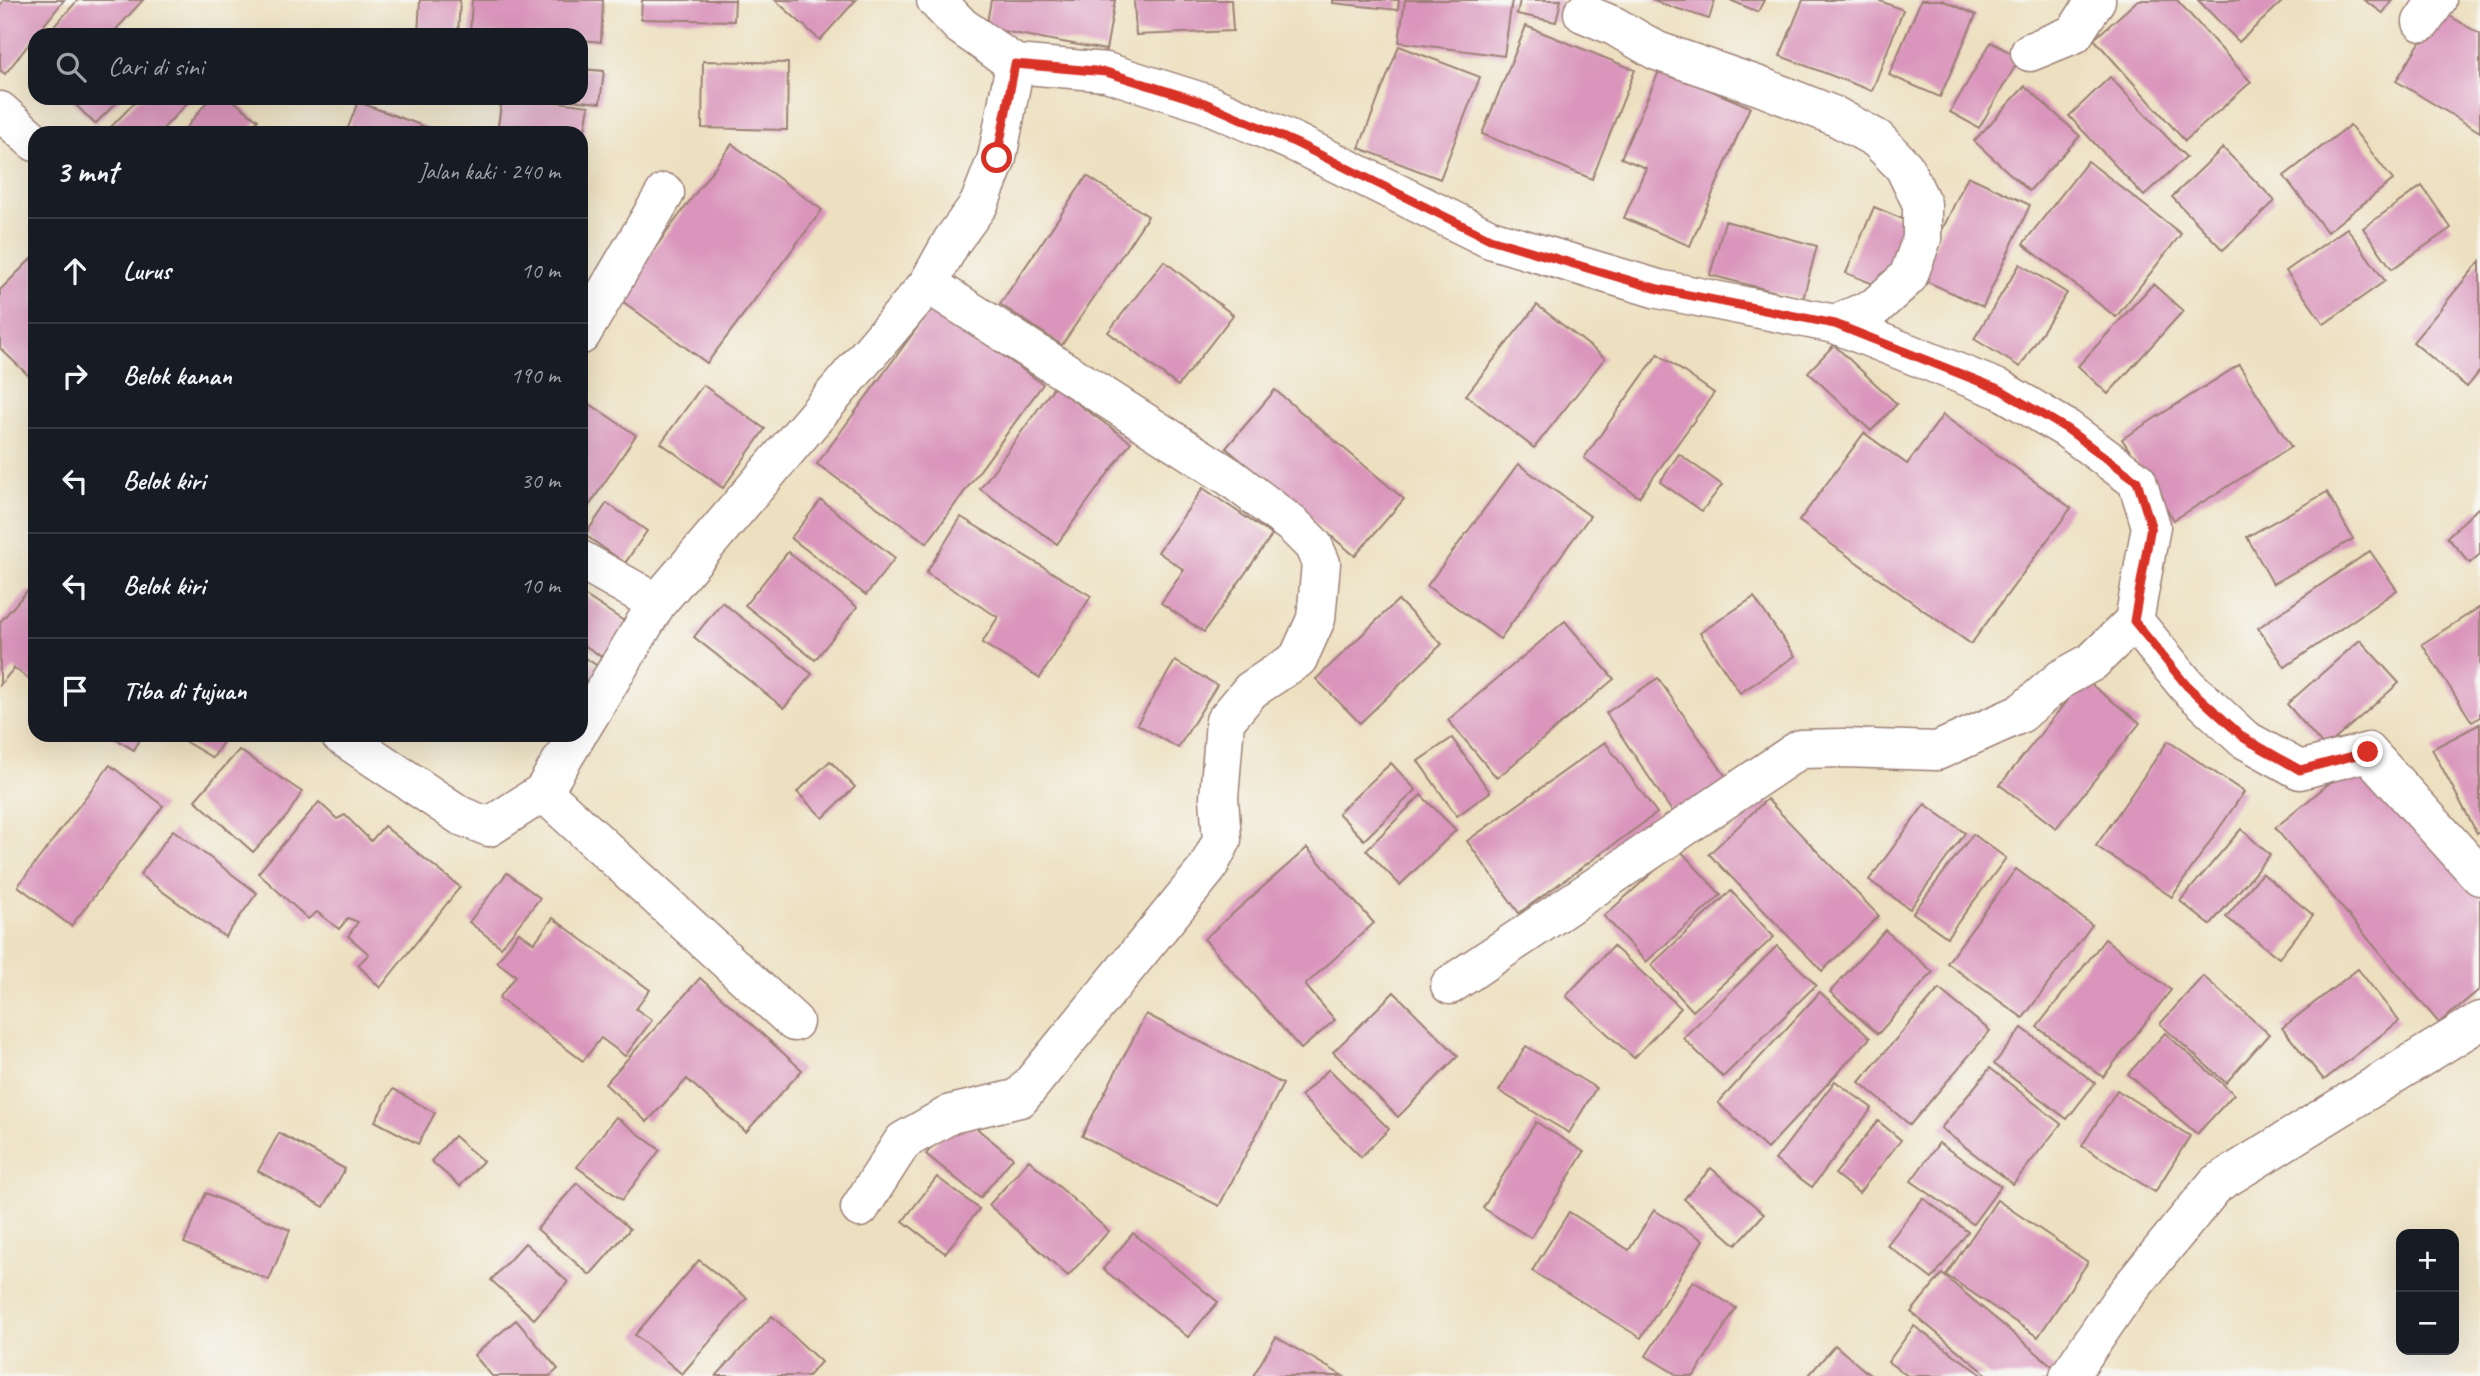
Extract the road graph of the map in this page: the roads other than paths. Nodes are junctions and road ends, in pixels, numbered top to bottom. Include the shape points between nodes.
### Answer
1 (936, 0) edge
2 (2096, 0) edge
3 (1583, 13) dead end
4 (2030, 52) dead end
5 (1015, 64) junction
6 (0, 111) edge
7 (28, 136) edge
8 (665, 194) dead end
9 (928, 284) junction
10 (588, 323) edge
11 (1835, 324) junction
12 (588, 564) edge
13 (657, 603) junction
14 (2134, 621) junction
15 (588, 717) edge
16 (350, 742) edge
17 (573, 742) edge
18 (543, 792) junction
19 (2480, 877) edge
20 (1450, 985) dead end
21 (2480, 1021) edge
22 (794, 1022) dead end
23 (860, 1208) dead end
24 (2069, 1376) edge

1 - 5 street via 961,26
2 - 4 street via 2074,34
3 - 11 street via 1657,51 1835,116 1877,139 1904,167 1922,204 1922,239 1908,277 1875,307
5 - 9 street via 997,158 979,204
5 - 11 street via 1106,72 1205,103 1490,239 1658,289
6 - 7 street
8 - 10 street
9 - 13 street
9 - 23 street via 1230,477 1294,526 1313,545 1321,563 1316,620 1298,659 1251,690 1226,721 1219,798 1222,840 1208,869 1020,1098 951,1114 902,1141
11 - 14 street via 2001,390 2067,429 2137,481 2151,526
12 - 13 street
13 - 15 street
14 - 19 street via 2187,686 2244,738 2300,770 2368,752
14 - 20 street via 2092,662 2061,679 2020,715 1937,751 1800,750
16 - 18 street via 461,816 489,827
17 - 18 street
18 - 22 street
21 - 24 street via 2216,1184 2121,1300

